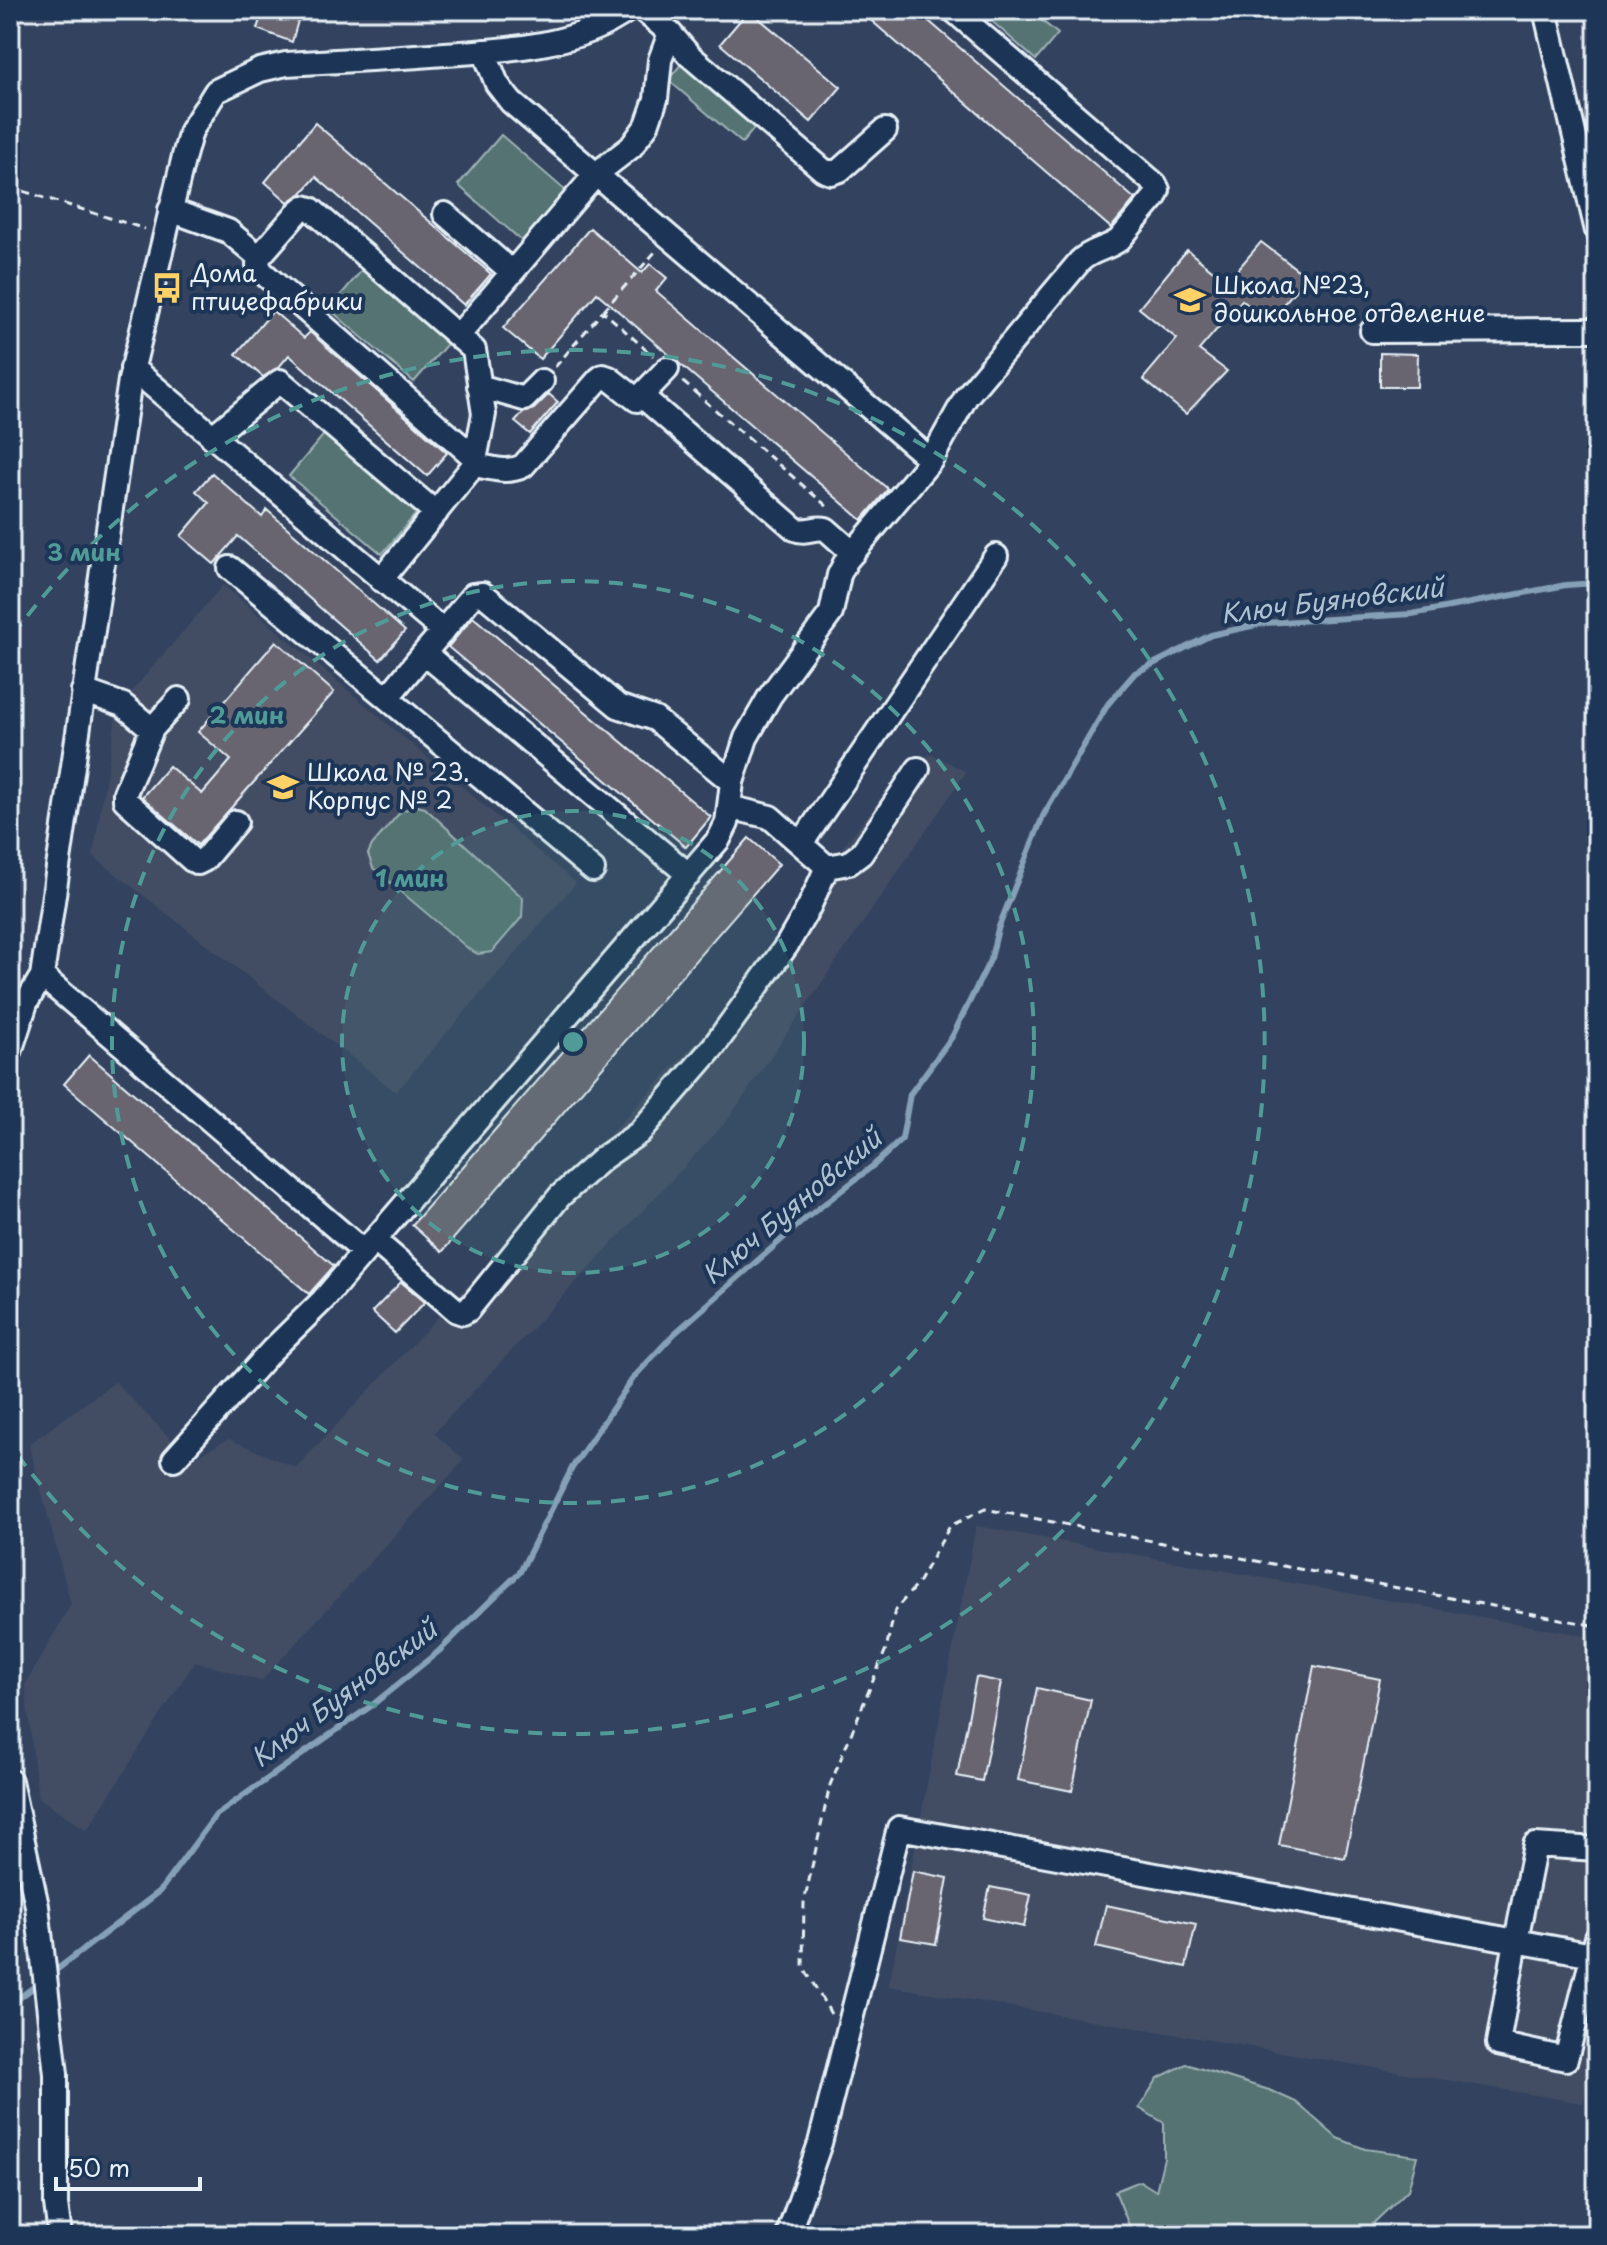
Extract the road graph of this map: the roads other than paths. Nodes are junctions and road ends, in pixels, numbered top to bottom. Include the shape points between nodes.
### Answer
1 (628, 10) edge
2 (643, 10) edge
3 (953, 10) edge
4 (1545, 10) edge
5 (670, 33) junction
6 (484, 51) junction
7 (885, 130) dead end
8 (596, 174) junction
9 (170, 210) junction
10 (445, 214) dead end
11 (1597, 231) edge
12 (259, 257) junction
13 (512, 272) junction
14 (1597, 330) edge
15 (1372, 331) dead end
16 (458, 336) junction
17 (132, 368) junction
18 (667, 369) road end
19 (542, 381) road end
20 (479, 386) junction
21 (643, 397) junction
22 (212, 437) junction
23 (931, 460) junction
24 (475, 462) junction
25 (436, 513) junction
26 (853, 553) junction
27 (996, 556) dead end
28 (230, 568) dead end
29 (381, 580) junction
30 (443, 631) junction
31 (424, 653) junction
32 (83, 691) junction
33 (387, 698) junction
34 (179, 699) dead end
35 (152, 729) junction
36 (918, 769) dead end
37 (732, 782) junction
38 (729, 807) junction
39 (236, 822) dead end
40 (801, 844) junction
41 (827, 867) junction
42 (593, 870) dead end
43 (689, 875) junction
44 (42, 976) junction
45 (10, 1052) edge
46 (369, 1246) junction
47 (174, 1459) dead end
48 (10, 1781) edge
49 (1597, 1849) edge
50 (1516, 1941) junction
51 (1595, 1947) edge
52 (60, 2235) edge
53 (788, 2235) edge

1 - 6 street via 578,35
2 - 5 street
3 - 23 street via 1158,190 1119,240 1080,261 966,397
4 - 11 street
5 - 7 street via 823,170 840,170
5 - 8 street via 647,125 631,147
6 - 8 street via 503,94
6 - 9 street via 286,64 216,91 191,131
8 - 13 street
8 - 23 street
9 - 12 street via 228,231
9 - 17 street
10 - 13 street
12 - 16 street via 299,211 311,209
12 - 24 street via 262,272
13 - 16 street
14 - 15 street
16 - 20 street via 474,350
17 - 22 street
17 - 32 street
18 - 21 street
19 - 20 street via 524,399
20 - 24 street via 484,414
21 - 24 street via 632,399 603,376 523,466 509,471
21 - 26 street via 795,529 821,528
22 - 25 street via 280,381
22 - 29 street
23 - 26 street
24 - 25 street
25 - 29 street
26 - 37 street via 839,575 831,613 764,707 746,738
27 - 40 street
28 - 33 street
29 - 30 street
30 - 31 street
30 - 37 street via 473,595 483,594 618,706 655,719
31 - 33 street
31 - 43 street
32 - 35 street via 123,705
32 - 44 street
33 - 42 street
34 - 35 street
35 - 39 street via 125,793 128,805 198,863
36 - 41 street via 861,854 849,863
37 - 38 street
38 - 40 street via 770,817
38 - 43 street via 725,831
40 - 41 street
41 - 46 street via 787,945 714,1046 639,1133 560,1196 468,1310 457,1311
43 - 46 street
44 - 45 street via 26,1003
44 - 46 street
46 - 47 street
48 - 52 street via 37,1906 56,2074
49 - 50 street via 1535,1845
50 - 51 street
50 - 51 street via 1498,2044 1566,2059
50 - 53 street via 899,1828 820,2143

